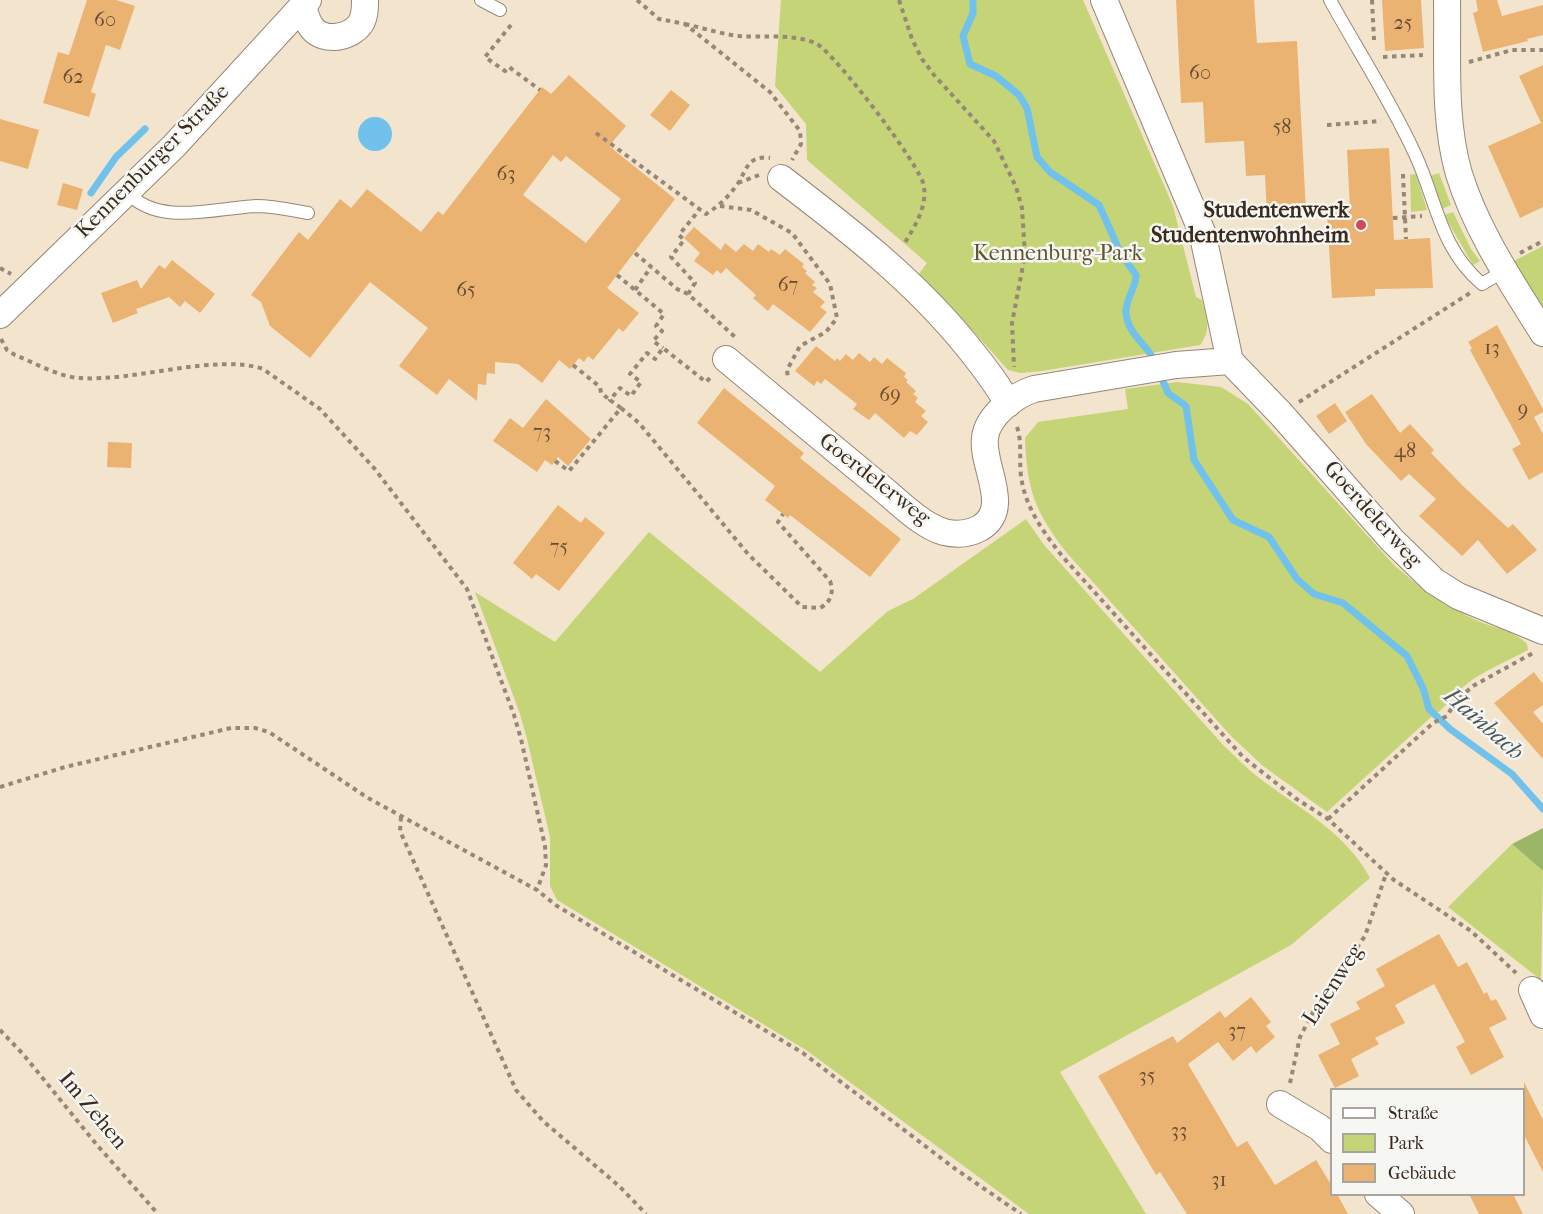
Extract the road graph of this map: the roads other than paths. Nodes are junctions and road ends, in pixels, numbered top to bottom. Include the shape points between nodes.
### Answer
1 (365, 0) edge
2 (481, 0) edge
3 (1104, 0) edge
4 (1330, 0) edge
5 (1447, 0) edge
6 (305, 3) edge
7 (501, 10) dead end
8 (774, 176) road end
9 (127, 192) junction
10 (308, 213) dead end
11 (1504, 271) junction
12 (0, 315) edge
13 (1543, 333) edge
14 (726, 359) road end
15 (1230, 360) junction
16 (1013, 399) junction
17 (1543, 631) edge
18 (1532, 990) road end
19 (1543, 1015) edge
20 (1280, 1104) road end
21 (1330, 1138) edge
22 (1380, 1196) edge
23 (1401, 1214) edge

1 - 6 street, Kennenburger Straße via 361,23 349,34 336,37 315,32 308,22
2 - 7 lane
3 - 15 street via 1202,232
4 - 11 lane via 1420,166 1444,233 1482,284
5 - 11 street via 1448,84 1455,155 1469,201
6 - 9 street, Kennenburger Straße
8 - 16 street via 888,265 941,314
9 - 10 lane via 139,204 163,212 259,206
9 - 12 street, Kennenburger Straße
11 - 13 street
14 - 16 street, Goerdelerweg via 904,506 946,532 971,531 990,518 994,494 985,435
15 - 16 street via 1034,389
15 - 17 street, Goerdelerweg via 1392,540 1434,581 1458,596
18 - 19 street
20 - 21 street
22 - 23 street

